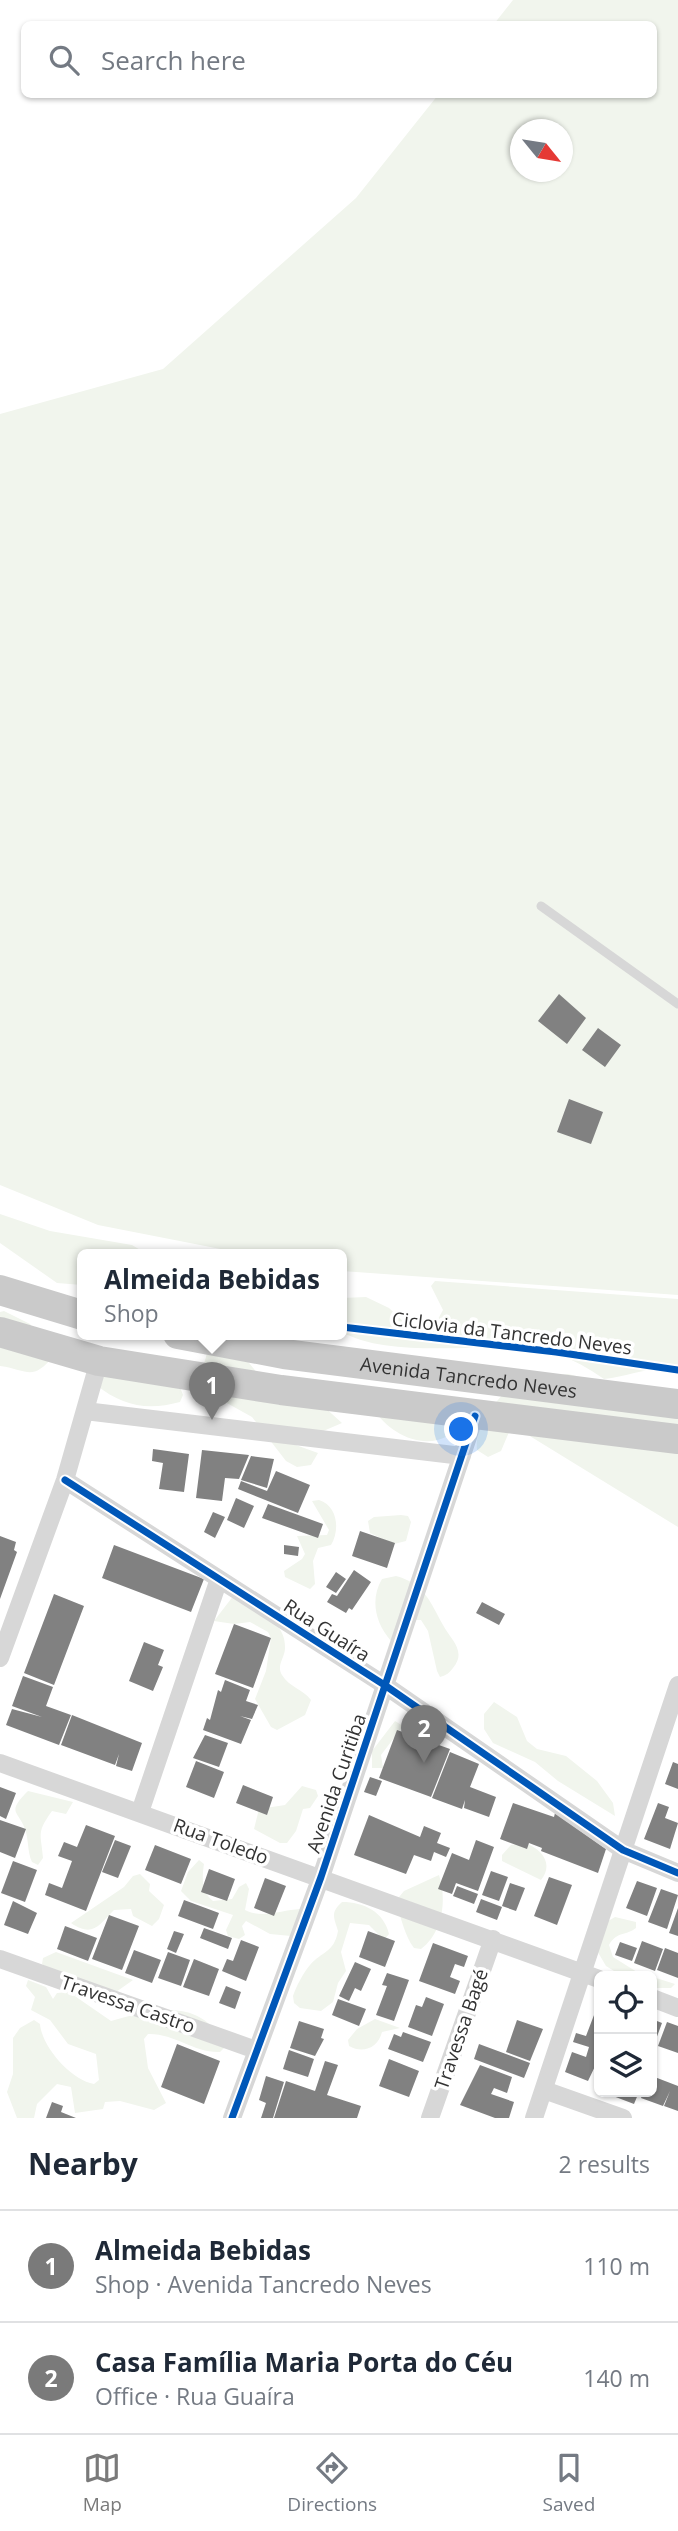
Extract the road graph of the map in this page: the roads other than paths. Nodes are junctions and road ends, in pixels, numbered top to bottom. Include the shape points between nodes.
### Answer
1 (541, 906) dead end
2 (678, 1004) edge
3 (0, 1290) edge
4 (77, 1313) edge
5 (0, 1332) edge
6 (210, 1340) edge
7 (99, 1361) junction
8 (678, 1404) edge
9 (85, 1410) junction
10 (475, 1416) junction
11 (678, 1439) edge
12 (461, 1455) junction
13 (65, 1480) junction
14 (219, 1579) junction
15 (0, 1658) edge
16 (678, 1685) edge
17 (386, 1686) junction
18 (660, 1742) junction
19 (678, 1747) edge
20 (0, 1763) edge
21 (140, 1812) junction
22 (623, 1850) junction
23 (678, 1873) edge
24 (321, 1877) junction
25 (493, 1939) junction
26 (0, 1959) edge
27 (591, 1976) edge
28 (657, 2000) edge
29 (678, 2008) edge
30 (256, 2050) junction
31 (544, 2090) junction
32 (232, 2118) edge
33 (430, 2118) edge
34 (534, 2118) edge
35 (623, 2118) edge

1 - 2 lane
3 - 4 main road
5 - 7 main road, Avenida Tancredo Neves
6 - 8 main road, Avenida Tancredo Neves via 284,1354
7 - 9 street
7 - 10 main road, Avenida Tancredo Neves
9 - 12 street
9 - 13 street
10 - 11 main road, Avenida Tancredo Neves
10 - 12 street, Avenida Curitiba
12 - 17 street, Avenida Curitiba
13 - 14 street, Rua Guaíra
13 - 15 street
14 - 17 street, Rua Guaíra
14 - 21 street
16 - 18 street
17 - 22 street, Rua Guaíra
17 - 24 street, Avenida Curitiba
18 - 19 street
18 - 22 street
20 - 21 street, Rua Toledo
21 - 24 street, Rua Toledo
22 - 23 street, Rua Guaíra
22 - 27 street
24 - 25 street, Rua Toledo
24 - 30 street, Avenida Curitiba
25 - 27 street, Rua Toledo
25 - 33 street, Travessa Bagé
26 - 30 street, Travessa Castro
27 - 31 street
28 - 29 street
30 - 32 street, Avenida Curitiba
31 - 34 street
31 - 35 street

